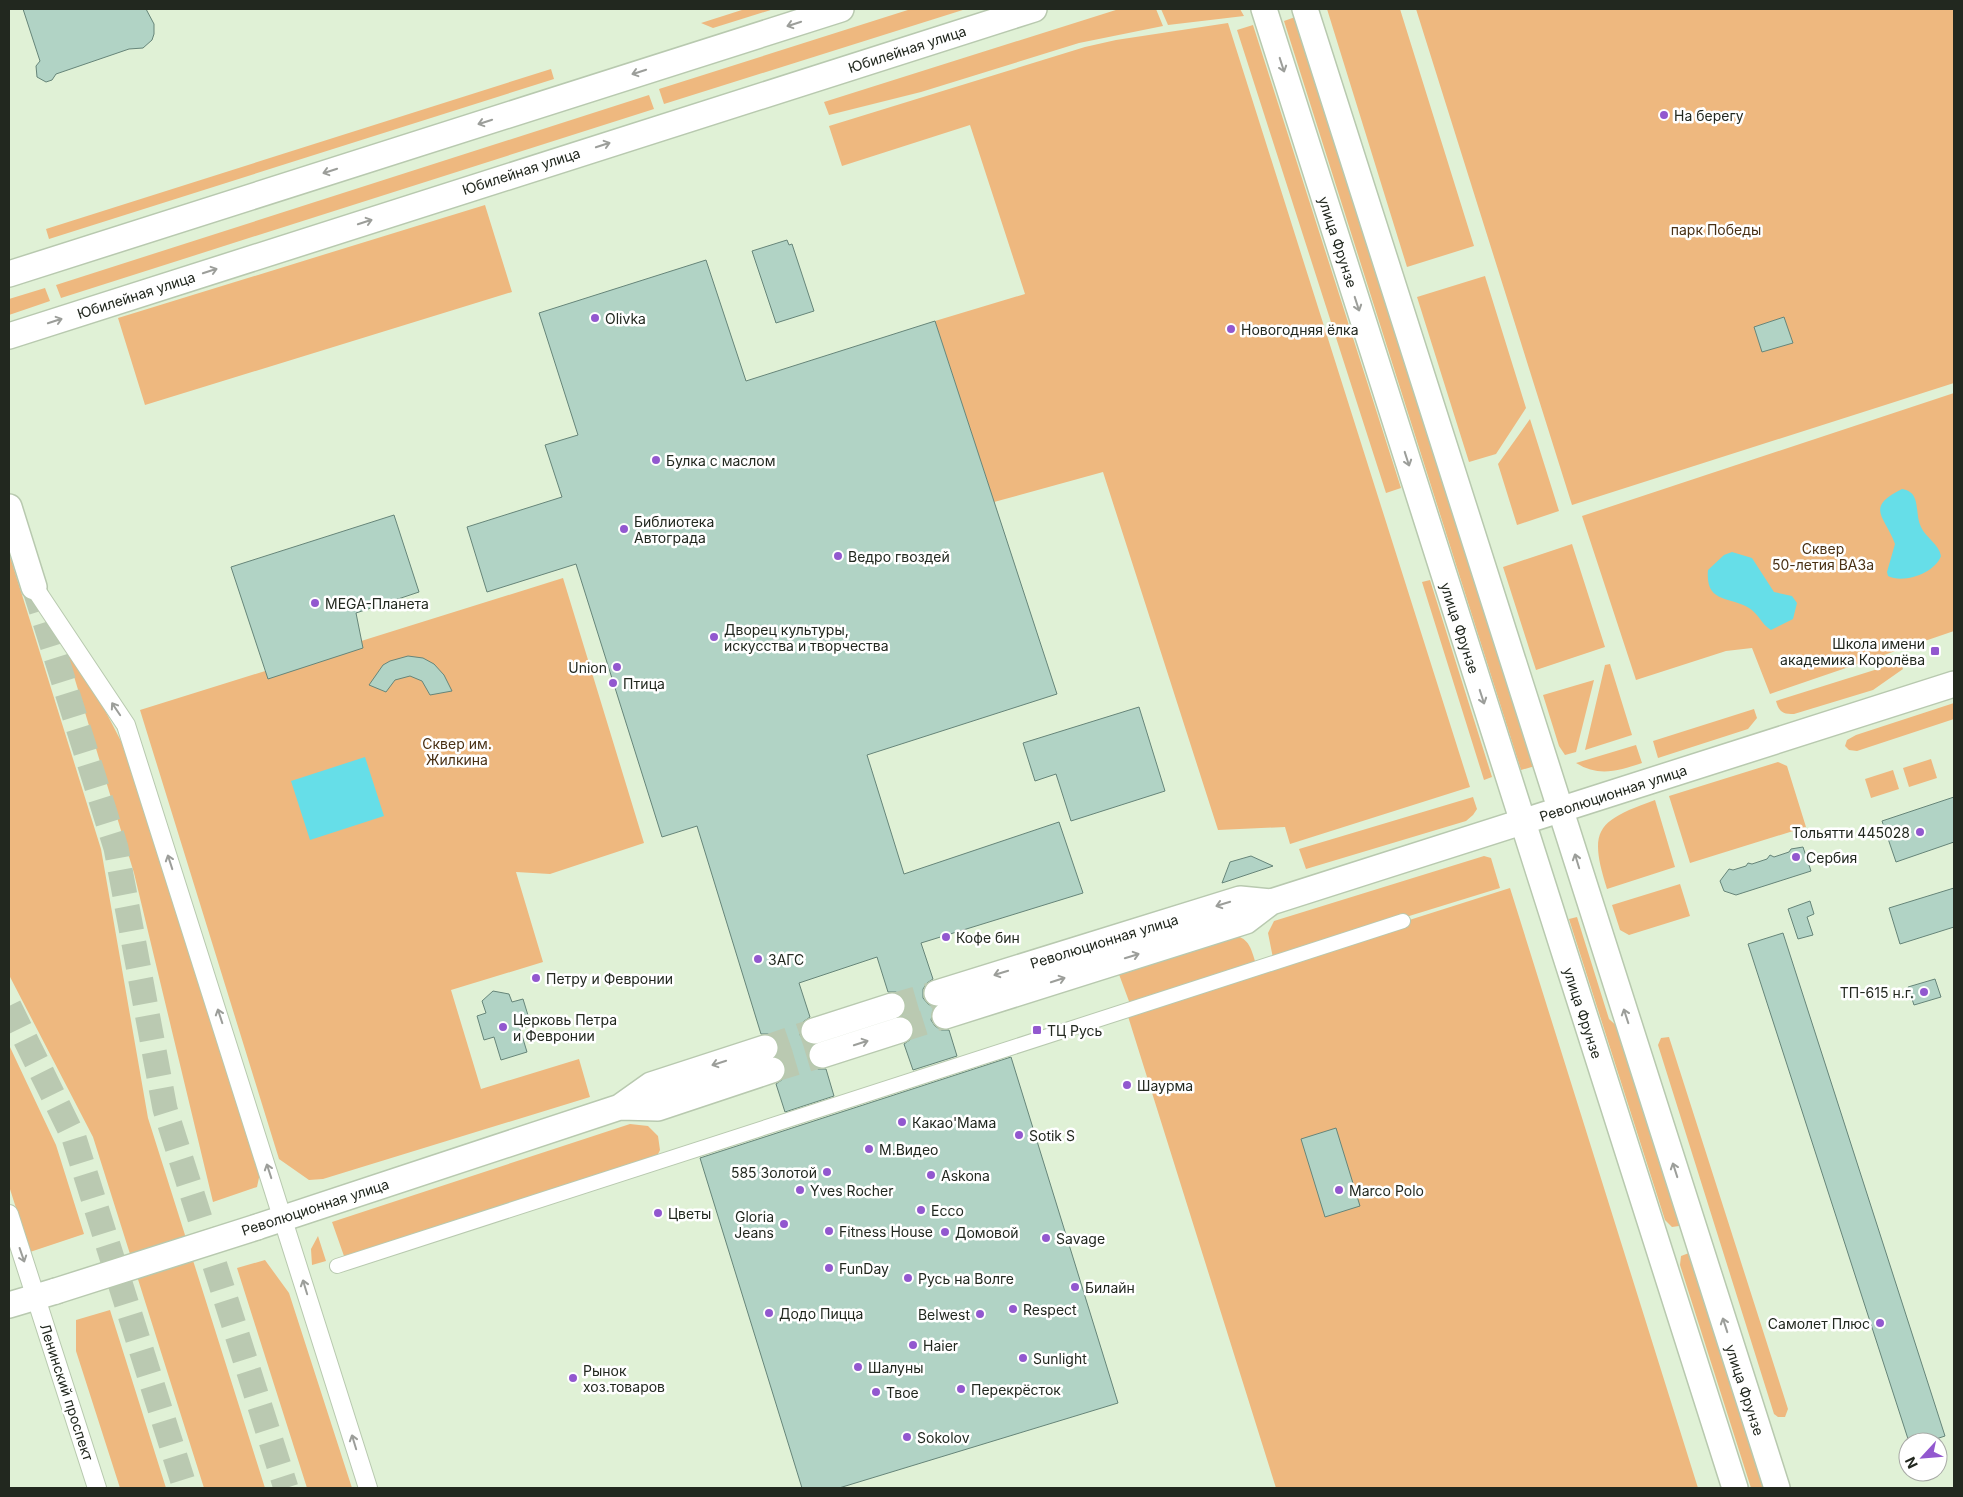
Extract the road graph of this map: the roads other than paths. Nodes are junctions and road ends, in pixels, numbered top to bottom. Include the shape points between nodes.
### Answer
1 (841, 9) edge
2 (1034, 9) edge
3 (1264, 9) edge
4 (1305, 9) edge
5 (9, 274) edge
6 (9, 336) edge
7 (9, 507) edge
8 (34, 587) joint
9 (1954, 684) edge
10 (1561, 809) junction
11 (1522, 822) junction
12 (1271, 902) junction
13 (1403, 922) dead end
14 (937, 993) tunnel mouth
15 (892, 1006) tunnel mouth
16 (945, 1016) tunnel mouth
17 (900, 1030) tunnel mouth
18 (814, 1031) tunnel mouth
19 (822, 1055) tunnel mouth
20 (769, 1059) tunnel mouth
21 (9, 1214) edge
22 (284, 1218) junction
23 (1696, 1234) junction
24 (1658, 1246) junction
25 (337, 1266) dead end
26 (46, 1294) junction
27 (9, 1305) edge
28 (97, 1488) edge
29 (368, 1488) edge
30 (1735, 1488) edge
31 (1777, 1488) edge

1 -> 5 main road
6 -> 2 main road, Юбилейная улица
3 -> 11 main road, улица Фрунзе
4 - 10 main road, улица Фрунзе
7 - 8 main road
22 -> 8 street via 126,725
9 - 10 main road, Революционная улица
10 - 11 main road, Революционная улица
23 -> 10 main road, улица Фрунзе
11 - 12 main road, Революционная улица
11 - 24 main road, улица Фрунзе
12 -> 14 main road, Революционная улица via 1240,899
16 -> 12 main road, Революционная улица via 1246,920
13 - 25 street
15 - 18 main road
19 -> 17 main road
20 - 22 main road, Революционная улица via 658,1108 620,1108
21 -> 26 street, Ленинский проспект
22 - 26 main road, Революционная улица, bridge
29 -> 22 street
23 - 24 main road
31 -> 23 main road, улица Фрунзе
24 - 30 main road, улица Фрунзе
26 - 27 main road, Революционная улица
26 - 28 street, Ленинский проспект

